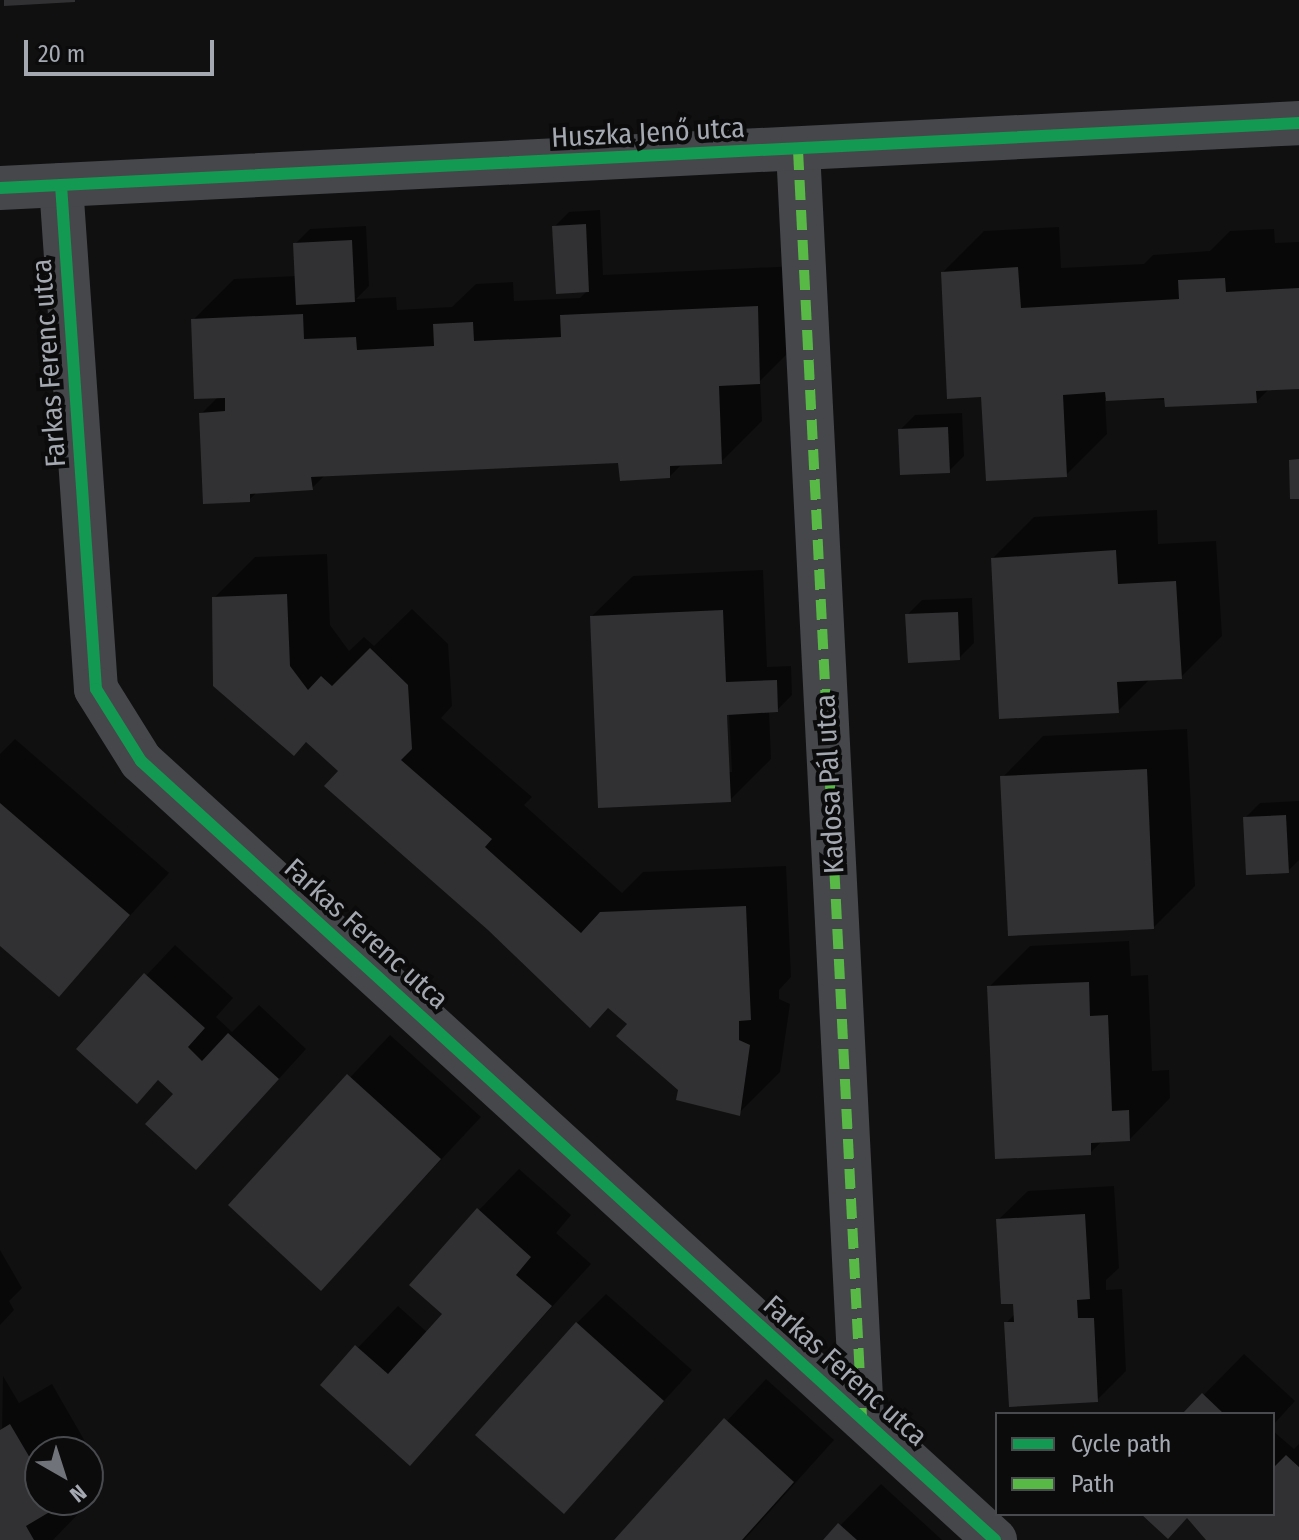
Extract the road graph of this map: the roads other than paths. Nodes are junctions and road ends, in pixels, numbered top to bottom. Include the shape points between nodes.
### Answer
1 (1299, 123) edge
2 (798, 150) junction
3 (61, 185) junction
4 (0, 188) edge
5 (862, 1418) junction
6 (995, 1540) edge

1 - 2 street, Huszka Jenő utca
2 - 3 street, Huszka Jenő utca
2 - 5 street, Kadosa Pál utca
3 - 4 street, Huszka Jenő utca
3 - 5 street, Farkas Ferenc utca via 96,689 141,761
5 - 6 street, Farkas Ferenc utca

